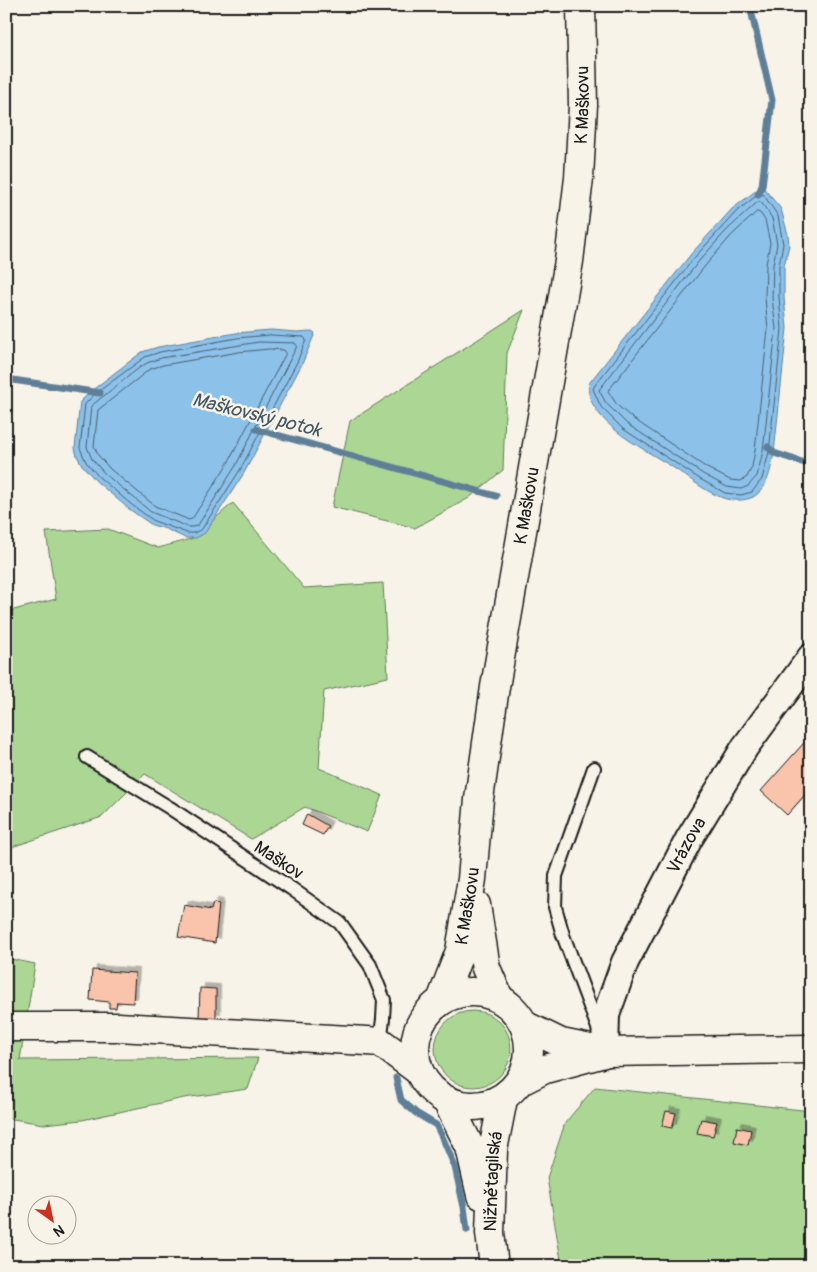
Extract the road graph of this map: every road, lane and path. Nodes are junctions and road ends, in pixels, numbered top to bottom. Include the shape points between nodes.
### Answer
1 (581, 6) edge
2 (811, 657) edge
3 (87, 757) dead end
4 (594, 768) dead end
5 (472, 879) junction
6 (499, 998) junction
7 (441, 1001) junction
8 (419, 1026) junction
9 (526, 1026) junction
10 (6, 1028) edge
11 (380, 1042) junction
12 (811, 1050) edge
13 (605, 1052) junction
14 (419, 1071) junction
15 (512, 1090) junction
16 (447, 1101) junction
17 (490, 1233) junction
18 (494, 1266) edge

1 - 5 main road, K Maškovu via 583,105 569,260 495,687 479,799
2 - 13 street, Vrázova via 745,747 689,840 630,954 606,1015
3 - 11 lane, Maškov via 170,808 340,923 370,965 384,1000
4 - 13 lane via 556,876 555,907
5 - 6 main road via 486,968
5 - 7 main road, K Maškovu via 460,951
6 - 7 main road via 469,992 454,994
6 - 9 main road
7 - 8 main road
8 - 11 main road
8 - 14 main road via 415,1041
9 - 13 main road via 561,1043
9 - 15 main road via 530,1045 528,1064
10 - 11 main road via 118,1027
11 - 14 main road
12 - 13 main road
13 - 15 main road via 545,1069
14 - 16 main road via 435,1094
15 - 16 main road via 485,1106 465,1107
15 - 17 main road, Nižnětagilská via 493,1150
16 - 17 main road via 470,1147
17 - 18 main road, Nižnětagilská

